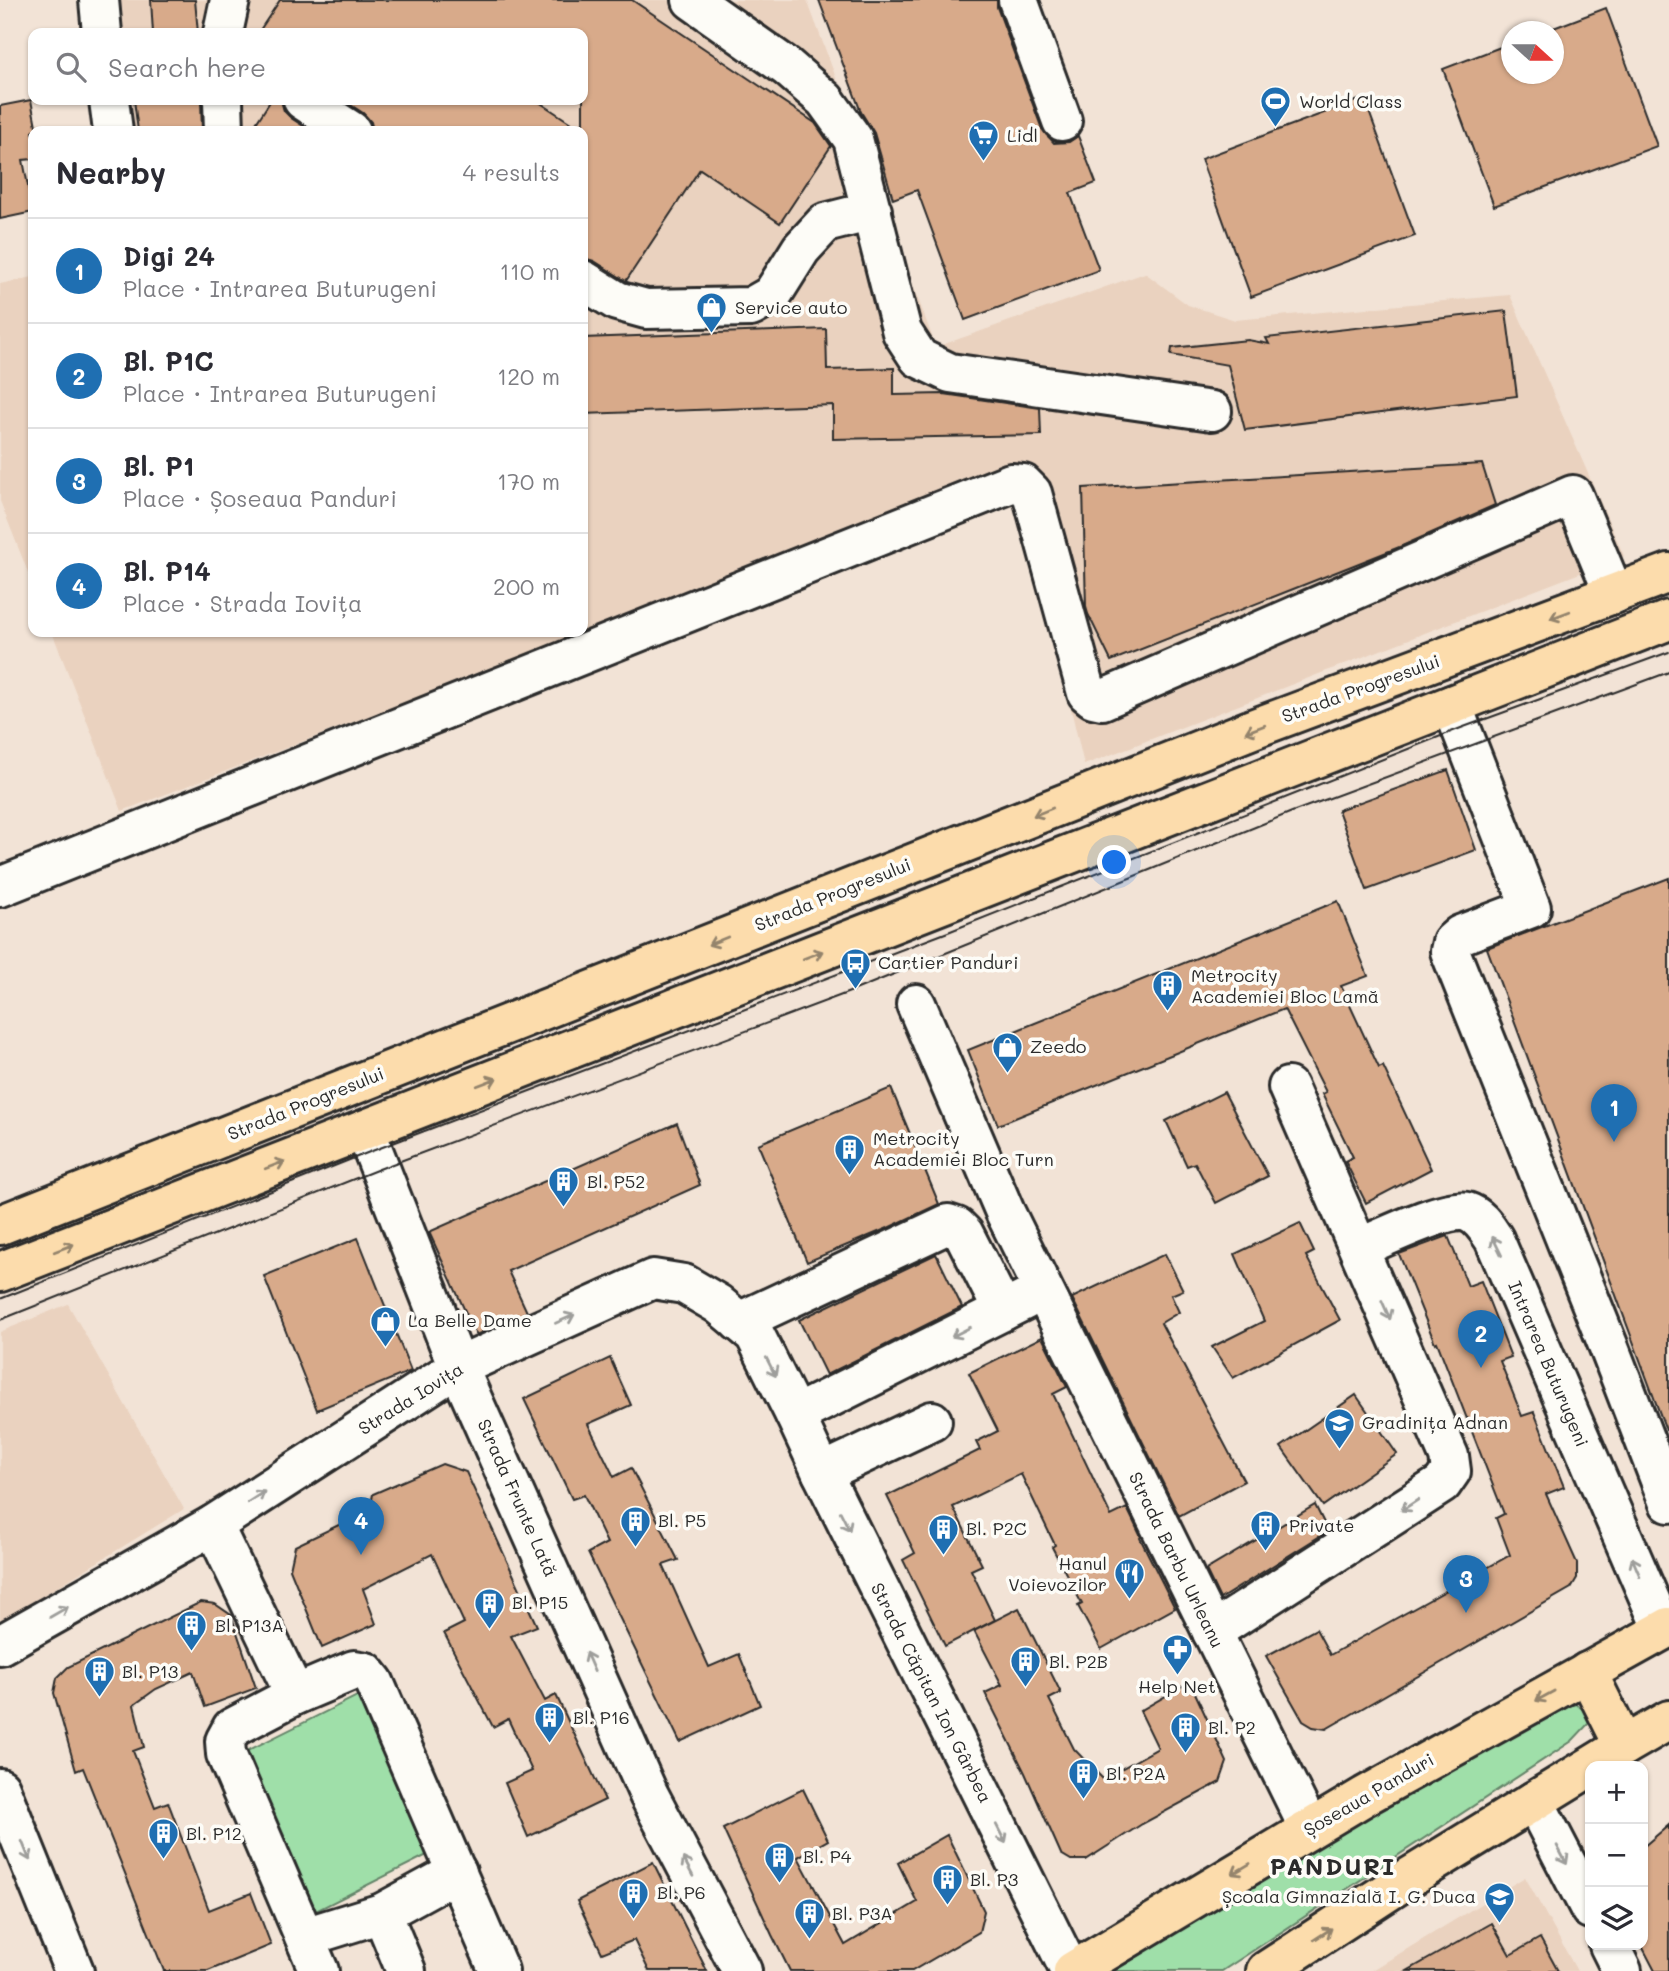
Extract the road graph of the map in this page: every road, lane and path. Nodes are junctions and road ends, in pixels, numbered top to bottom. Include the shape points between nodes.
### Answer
1 (99, 0) edge
2 (692, 0) edge
3 (1018, 0) edge
4 (102, 28) edge
5 (110, 105) edge
6 (223, 105) edge
7 (311, 105) edge
8 (1062, 121) dead end
9 (112, 126) edge
10 (224, 126) edge
11 (343, 126) edge
12 (872, 211) junction
13 (588, 283) edge
14 (617, 302) junction
15 (588, 316) edge
16 (1212, 411) dead end
17 (1669, 573) edge
18 (1614, 594) junction
19 (1669, 620) edge
20 (1629, 636) junction
21 (1452, 705) junction
22 (0, 887) edge
23 (916, 1004) dead end
24 (1288, 1087) dead end
25 (348, 1088) junction
26 (365, 1130) junction
27 (0, 1225) edge
28 (1359, 1248) junction
29 (0, 1272) edge
30 (1044, 1291) junction
31 (1003, 1311) junction
32 (739, 1322) junction
33 (458, 1367) junction
34 (795, 1415) junction
35 (932, 1421) dead end
36 (822, 1473) junction
37 (1669, 1503) edge
38 (213, 1525) junction
39 (1666, 1628) edge
40 (1212, 1632) junction
41 (0, 1645) edge
42 (1587, 1672) junction
43 (295, 1695) junction
44 (1668, 1724) edge
45 (1624, 1746) junction
46 (0, 1788) edge
47 (1534, 1801) junction
48 (1309, 1828) junction
49 (457, 1872) junction
50 (1585, 1899) edge
51 (382, 1913) junction
52 (1612, 1950) edge
53 (312, 1954) edge
54 (74, 1971) edge
55 (406, 1971) edge
56 (499, 1971) edge
57 (742, 1971) edge
58 (1071, 1971) edge
59 (1266, 1971) edge
60 (1622, 1971) edge

1 - 4 street
2 - 12 street via 787,67 825,100 853,139
3 - 8 street
5 - 9 street
6 - 10 street
7 - 11 street
12 - 14 street via 825,223 801,249 772,295 751,307 646,309
12 - 16 street via 902,332 919,358 950,373
13 - 14 street
14 - 15 street
17 - 18 main road, Strada Progresului
18 - 20 main road
18 - 22 street via 1573,495 1102,700 1087,693 1032,493 1023,484 1011,483
18 -> 25 main road, Strada Progresului via 1255,728
19 - 20 main road
20 - 21 main road
26 -> 21 main road
21 - 37 street via 1531,908 1460,935 1450,951
23 - 30 street, Strada Barbu Urleanu
24 - 28 street
25 - 26 main road
25 - 27 main road, Strada Progresului
29 -> 26 main road
26 - 33 street, Strada Frunte Lată
39 -> 28 street, Intrarea Buturugeni via 1500,1252 1483,1223 1458,1211
28 -> 40 street via 1449,1456 1451,1471 1442,1484
30 - 31 street
30 - 40 street, Strada Barbu Urleanu
31 - 32 street via 964,1234 948,1224
31 -> 34 street
33 -> 32 street, Strada Iovița via 653,1279 684,1284
32 -> 34 street, Strada Iovița via 755,1335
38 -> 33 street, Strada Iovița
57 -> 33 street, Strada Frunte Lată via 649,1795
34 - 36 street, Strada Căpitan Ion Gârbea
35 - 36 street
36 -> 58 street, Strada Căpitan Ion Gârbea
41 -> 38 street, Strada Iovița
38 - 43 street
39 - 42 main road, Șoseaua Panduri
40 - 48 street, Strada Barbu Urleanu
42 - 45 main road
42 -> 48 main road, Șoseaua Panduri
43 - 49 street via 354,1670 366,1672
43 - 53 street via 232,1728 225,1741 226,1755
44 - 45 main road
45 - 47 main road
46 -> 54 street
47 -> 50 street
59 -> 47 main road
48 -> 58 main road, Șoseaua Panduri
49 - 51 street
49 - 56 street
51 - 53 street
51 - 55 street
52 - 60 street

